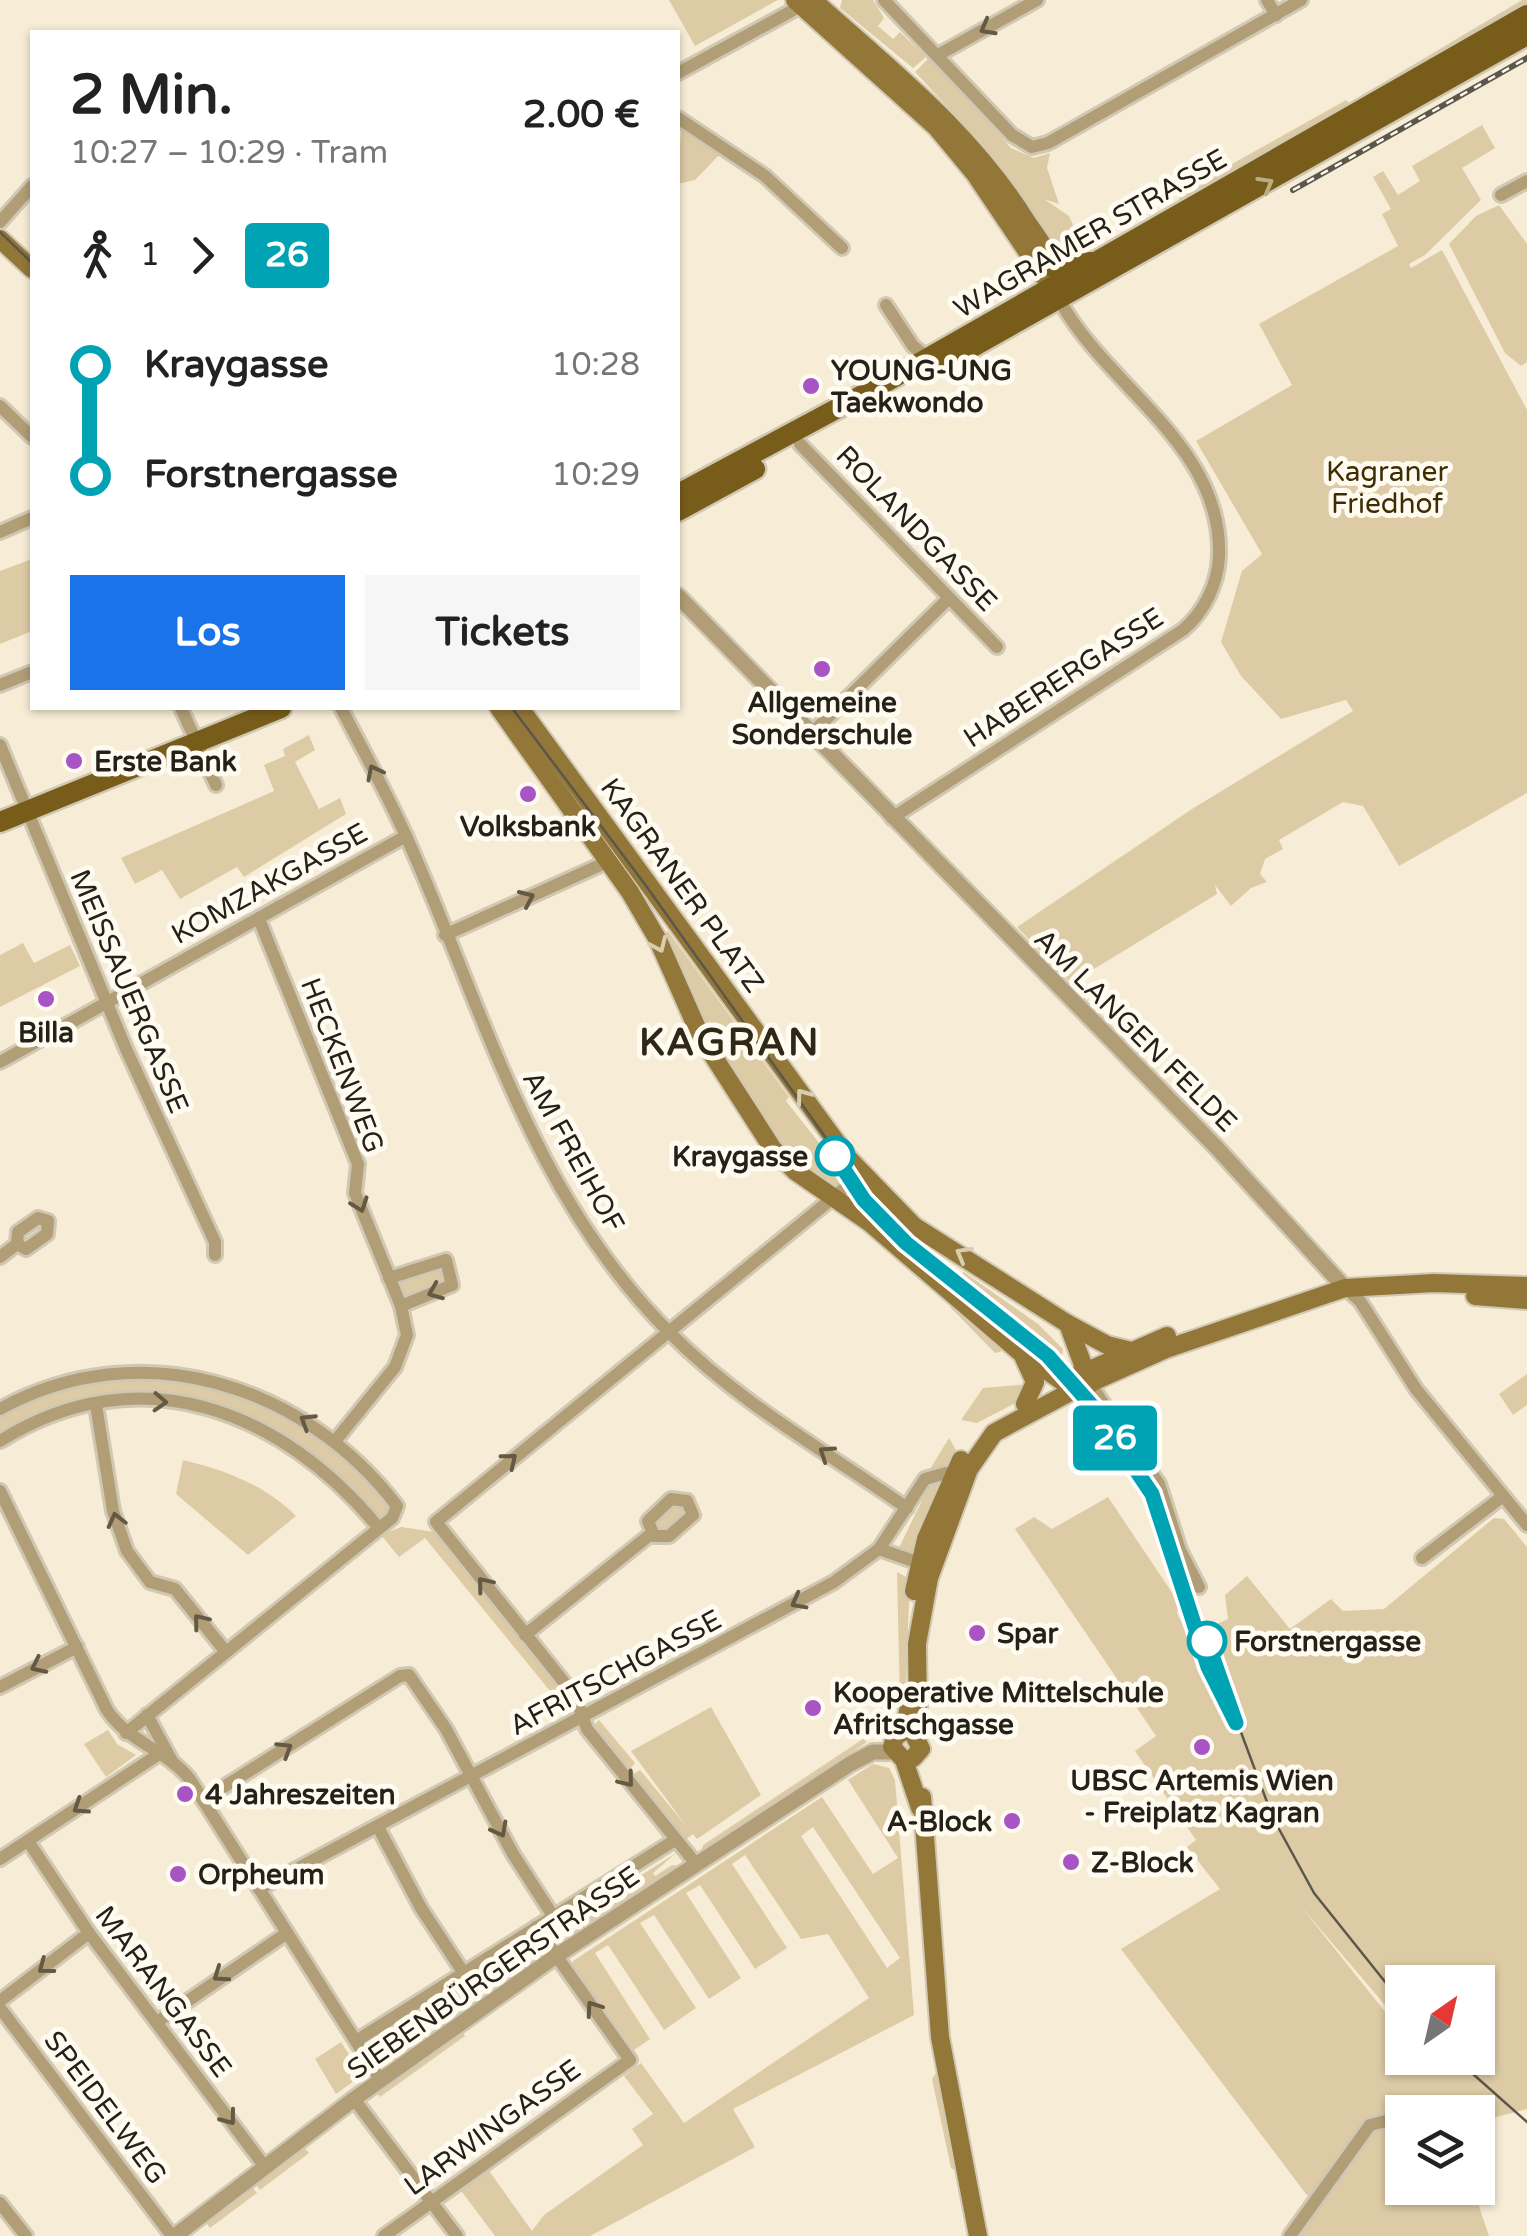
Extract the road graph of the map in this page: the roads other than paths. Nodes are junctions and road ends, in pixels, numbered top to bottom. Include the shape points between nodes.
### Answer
1 (884, 0) edge
2 (1037, 0) edge
3 (1267, 0) edge
4 (1301, 0) edge
5 (807, 1) edge
6 (1276, 15) junction
7 (1527, 15) edge
8 (1527, 35) edge
9 (938, 55) junction
10 (680, 72) edge
11 (680, 119) edge
12 (1527, 182) edge
13 (30, 188) edge
14 (1501, 196) dead end
15 (0, 224) edge
16 (0, 239) edge
17 (842, 248) dead end
18 (30, 254) edge
19 (30, 267) edge
20 (1055, 285) junction
21 (886, 305) dead end
22 (928, 358) junction
23 (0, 406) edge
24 (30, 435) edge
25 (800, 444) junction
26 (680, 493) edge
27 (680, 510) edge
28 (30, 519) edge
29 (0, 532) edge
30 (680, 598) edge
31 (949, 598) junction
32 (997, 646) dead end
33 (30, 673) edge
34 (0, 685) edge
35 (181, 710) edge
36 (276, 710) edge
37 (342, 710) edge
38 (501, 710) edge
39 (521, 710) edge
40 (810, 735) junction
41 (196, 742) junction
42 (0, 744) edge
43 (216, 786) dead end
44 (26, 811) junction
45 (892, 818) junction
46 (0, 822) edge
47 (406, 836) junction
48 (610, 861) junction
49 (259, 919) junction
50 (444, 935) junction
51 (107, 1000) junction
52 (0, 1062) edge
53 (862, 1174) junction
54 (834, 1196) junction
55 (17, 1244) dead end
56 (215, 1254) dead end
57 (0, 1257) edge
58 (389, 1278) junction
59 (1527, 1286) edge
60 (1345, 1288) junction
61 (1376, 1288) junction
62 (1527, 1300) edge
63 (401, 1306) junction
64 (1068, 1324) junction
65 (1230, 1324) junction
66 (668, 1332) junction
67 (1130, 1352) junction
68 (1020, 1354) junction
69 (1078, 1382) junction
70 (1025, 1404) junction
71 (96, 1405) junction
72 (0, 1408) edge
73 (336, 1440) junction
74 (0, 1441) edge
75 (959, 1477) junction
76 (0, 1491) edge
77 (1504, 1496) junction
78 (907, 1508) junction
79 (13, 1516) junction
80 (0, 1524) edge
81 (1527, 1525) edge
82 (378, 1527) junction
83 (651, 1534) dead end
84 (879, 1549) junction
85 (1422, 1558) dead end
86 (925, 1565) junction
87 (1198, 1587) dead end
88 (525, 1635) junction
89 (77, 1647) junction
90 (226, 1652) junction
91 (0, 1688) edge
92 (147, 1715) junction
93 (583, 1717) junction
94 (126, 1733) junction
95 (904, 1746) junction
96 (165, 1758) junction
97 (472, 1777) junction
98 (202, 1800) junction
99 (378, 1826) junction
100 (675, 1840) junction
101 (28, 1841) junction
102 (0, 1858) edge
103 (696, 1864) junction
104 (259, 1889) junction
105 (553, 1916) junction
106 (536, 1928) junction
107 (287, 1932) junction
108 (90, 1934) junction
109 (556, 1956) junction
110 (463, 1972) junction
111 (0, 2005) edge
112 (156, 2022) junction
113 (356, 2041) junction
114 (381, 2081) junction
115 (354, 2099) junction
116 (1385, 2121) edge
117 (266, 2167) junction
118 (431, 2201) junction
119 (0, 2203) edge
120 (26, 2236) edge
121 (173, 2236) edge
122 (384, 2236) edge
123 (457, 2236) edge
124 (978, 2236) edge
125 (1290, 2236) edge

1 - 9 street
2 -> 9 street
3 - 6 street
4 - 6 street
5 - 10 street
5 - 20 main road via 936,127
6 - 9 street via 1038,146 1012,135
7 - 20 main road, WAGRAMER STRASSE
20 -> 8 main road, WAGRAMER STRASSE
11 - 17 street via 766,176
12 - 14 street
13 - 15 street
15 - 18 main road
16 - 19 main road
20 - 22 main road, WAGRAMER STRASSE
20 - 25 main road, WAGRAMER STRASSE
20 - 45 street, HABERERGASSE via 1076,329 1177,442 1208,488 1219,523 1211,594 1188,625
21 - 22 street
22 - 26 main road, WAGRAMER STRASSE
23 - 24 street
25 - 27 main road, WAGRAMER STRASSE
25 - 31 street, ROLANDGASSE
28 - 29 street
30 - 40 street, AM LANGEN FELDE
31 - 32 street, ROLANDGASSE
31 - 40 street
33 - 34 street
35 - 41 street
36 - 41 main road
47 -> 37 street, AM FREIHOF
38 - 48 main road, KAGRANER PLATZ
53 -> 39 main road, KAGRANER PLATZ
40 - 45 street, AM LANGEN FELDE
41 - 43 street
41 - 44 main road
42 - 44 street, MEISSAUERGASSE
44 - 46 main road
44 - 51 street, MEISSAUERGASSE
45 - 60 street, AM LANGEN FELDE via 1245,1177
47 - 49 street, KOMZAKGASSE
47 - 50 street, AM FREIHOF
50 -> 48 street
48 -> 54 main road, KAGRANER PLATZ via 651,926 701,1037 762,1134 788,1165
49 - 51 street, KOMZAKGASSE
49 -> 58 street, HECKENWEG via 358,1164 355,1193
50 - 66 street, AM FREIHOF via 505,1082 560,1190 594,1244
51 - 52 street, KOMZAKGASSE
51 - 56 street, MEISSAUERGASSE via 216,1242
53 - 54 street
64 -> 53 main road, KAGRANER PLATZ via 914,1226
54 - 66 street
54 - 68 main road, KAGRANER PLATZ
55 - 57 street
58 - 63 street, HECKENWEG
58 -> 63 street via 446,1260 452,1285
59 - 61 main road
60 - 61 main road
60 - 65 main road
60 - 77 street, AM LANGEN FELDE
61 - 62 main road via 1403,1296
63 - 73 street, HECKENWEG via 407,1331 402,1356
64 - 67 main road, KAGRANER PLATZ
64 - 69 main road
65 - 67 main road via 1187,1330
65 - 69 main road
78 -> 66 street, AM FREIHOF via 728,1386
88 -> 66 street via 436,1522
67 - 69 main road
68 - 69 main road, KAGRANER PLATZ
68 - 70 main road via 1034,1372
69 - 70 main road
69 - 75 main road via 994,1433
69 - 87 street via 1159,1484
70 - 75 main road via 978,1433
71 - 74 street
71 -> 82 street via 170,1402 254,1424 318,1463
90 -> 71 street via 175,1589 150,1582 127,1551 113,1511
73 -> 72 street via 273,1401 170,1373 90,1377
73 - 82 street via 398,1506 398,1514
75 - 78 street, AFRITSCHGASSE via 925,1479
75 - 86 main road
76 - 79 street
77 - 81 street, AM LANGEN FELDE
77 - 85 street
78 - 84 street, AFRITSCHGASSE
79 - 80 street
79 - 89 street
82 - 90 street
83 - 88 street
84 - 86 street
84 -> 93 street, AFRITSCHGASSE via 834,1582
86 - 95 main road via 918,1714
88 - 93 street via 575,1696
89 -> 91 street
89 - 94 street via 107,1710
90 - 92 street
92 - 94 street
92 - 96 street
93 - 97 street, AFRITSCHGASSE
93 -> 100 street
94 - 96 street
95 - 103 street, SIEBENBÜRGERSTRASSE via 871,1743 850,1764
95 - 124 main road via 921,1782 940,2037
96 - 98 street
96 -> 101 street
98 -> 97 street via 403,1675 415,1680
97 - 99 street, AFRITSCHGASSE
97 -> 105 street
98 - 104 street
99 - 104 street, AFRITSCHGASSE
99 - 110 street
100 - 103 street
100 - 105 street, SIEBENBÜRGERSTRASSE
101 - 102 street
101 - 108 street, MARANGASSE
103 - 109 street, SIEBENBÜRGERSTRASSE
104 - 107 street
105 - 106 street, SIEBENBÜRGERSTRASSE
106 - 109 street
106 - 110 street, SIEBENBÜRGERSTRASSE
107 -> 112 street
107 - 113 street
108 -> 111 street
108 - 112 street, MARANGASSE
109 - 114 street, SIEBENBÜRGERSTRASSE
118 -> 109 street, LARWINGASSE via 630,2060
110 - 113 street, SIEBENBÜRGERSTRASSE
111 - 121 street, SPEIDELWEG
112 -> 117 street, MARANGASSE
113 - 114 street
114 - 115 street, SIEBENBÜRGERSTRASSE
115 - 117 street, SIEBENBÜRGERSTRASSE
115 - 118 street
116 - 125 street via 1370,2125
117 - 121 street, SIEBENBÜRGERSTRASSE
118 - 122 street, LARWINGASSE
118 - 123 street
119 - 120 street

